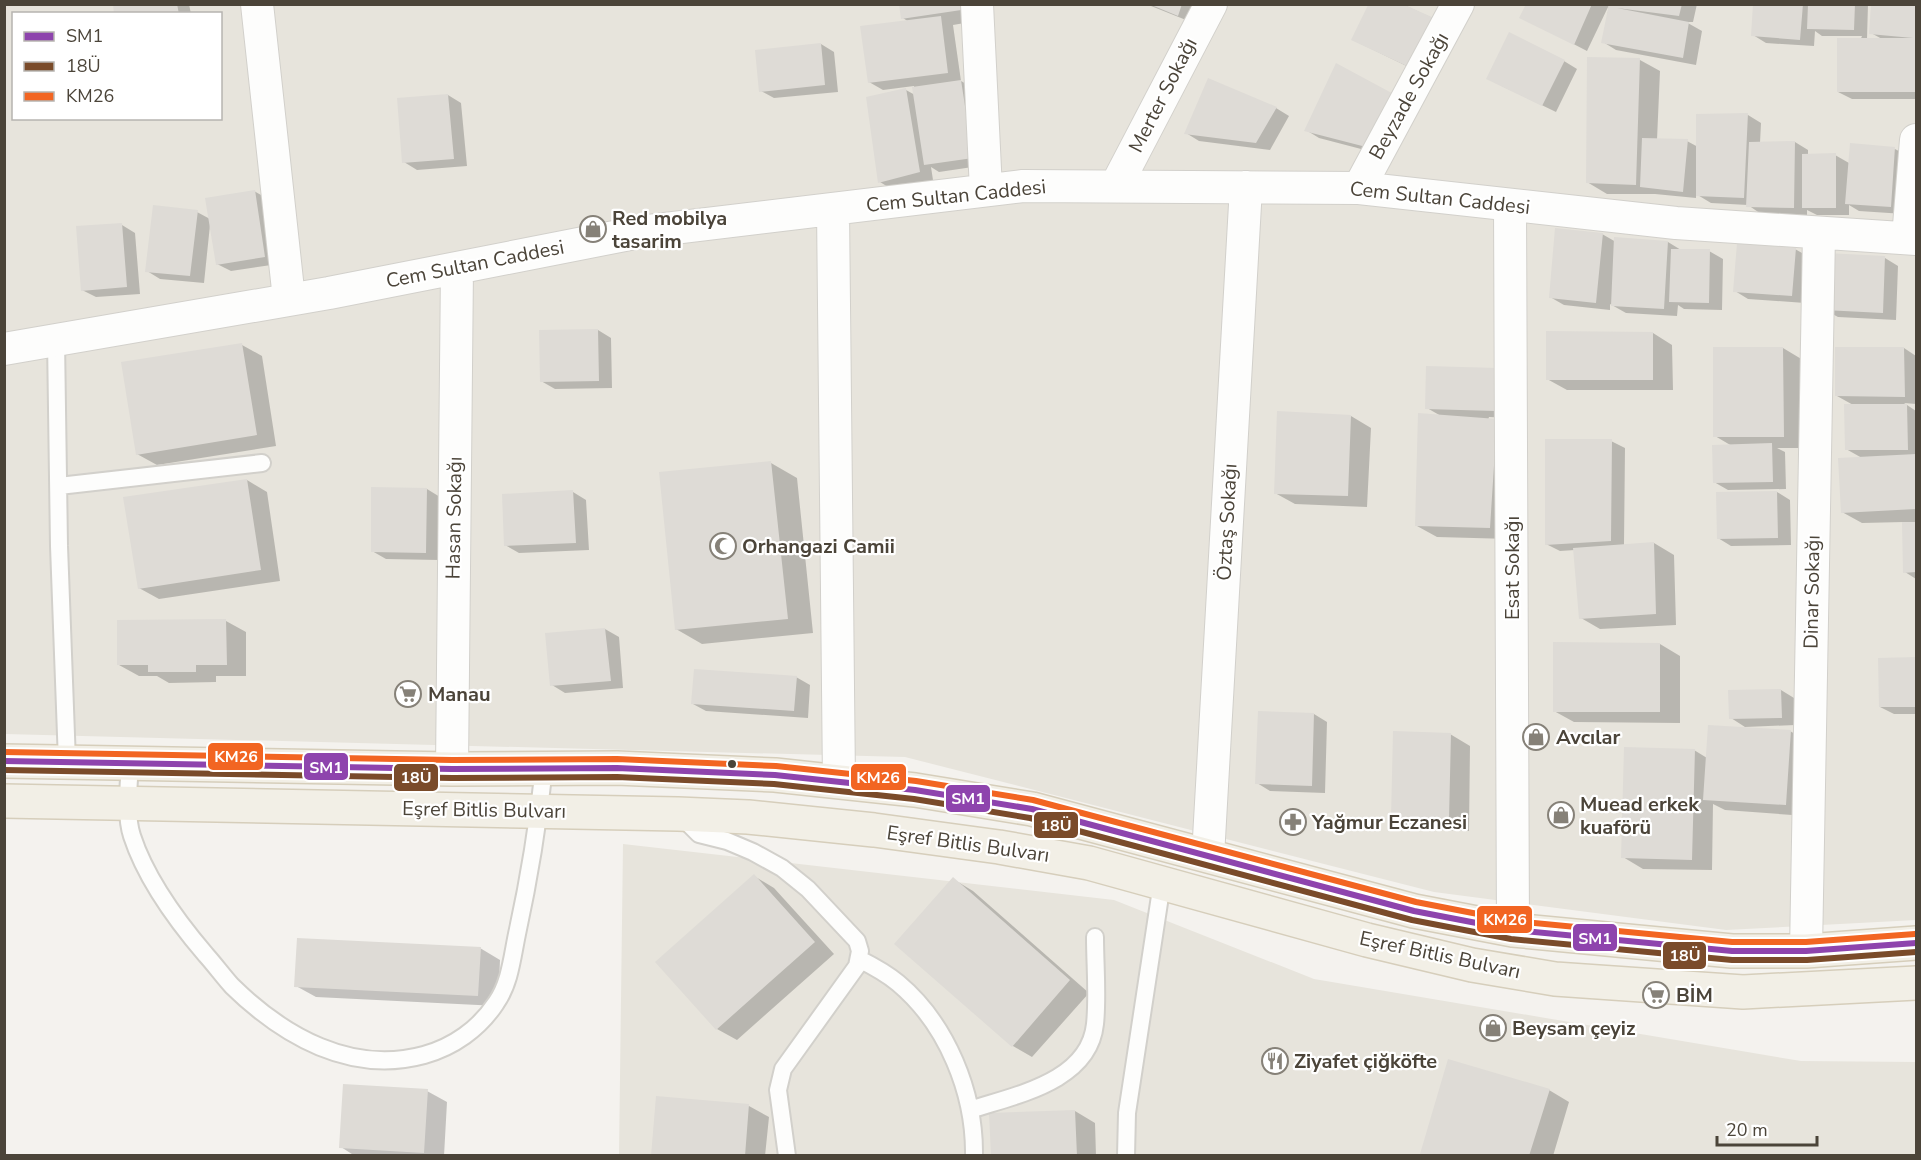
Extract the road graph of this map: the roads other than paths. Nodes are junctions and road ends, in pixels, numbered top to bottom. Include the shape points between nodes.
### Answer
1 (256, 4) edge
2 (977, 4) edge
3 (1210, 4) edge
4 (1458, 4) edge
5 (1917, 140) edge
6 (1116, 186) junction
7 (1246, 188) junction
8 (1359, 188) junction
9 (986, 190) junction
10 (1510, 205) junction
11 (833, 209) junction
12 (1818, 232) junction
13 (1912, 239) edge
14 (457, 268) junction
15 (289, 299) junction
16 (56, 340) junction
17 (4, 349) edge
18 (262, 463) dead end
19 (58, 486) junction
20 (4, 761) edge
21 (67, 762) junction
22 (130, 763) junction
23 (544, 768) junction
24 (452, 769) junction
25 (839, 782) junction
26 (4, 801) edge
27 (129, 804) junction
28 (540, 811) junction
29 (678, 814) junction
30 (1208, 856) junction
31 (1162, 883) junction
32 (1514, 930) junction
33 (1095, 937) dead end
34 (1917, 943) edge
35 (1806, 951) junction
36 (859, 959) junction
37 (1917, 983) edge
38 (970, 1110) junction
39 (787, 1155) edge
40 (974, 1155) edge
41 (1126, 1155) edge

1 - 15 street
2 - 9 street
3 - 6 street, Merter Sokağı
4 - 8 street, Beyzade Sokağı
5 - 13 street
6 - 7 street, Cem Sultan Caddesi
6 - 9 street, Cem Sultan Caddesi
7 - 8 street, Cem Sultan Caddesi
7 - 30 street, Öztaş Sokağı
8 - 10 street, Cem Sultan Caddesi
9 - 11 street, Cem Sultan Caddesi
10 - 12 street, Cem Sultan Caddesi via 1676,223
10 - 32 street, Esat Sokağı
11 - 14 street, Cem Sultan Caddesi via 640,232
11 - 25 street
12 - 13 street, Cem Sultan Caddesi
12 - 35 street, Dinar Sokağı
14 - 15 street, Cem Sultan Caddesi
14 - 24 street, Hasan Sokağı
15 - 16 street, Cem Sultan Caddesi
16 - 17 street, Cem Sultan Caddesi
16 - 19 lane
18 - 19 lane
19 - 21 lane
20 - 21 main road, Eşref Bitlis Bulvarı
21 - 22 main road, Eşref Bitlis Bulvarı
22 - 24 main road, Eşref Bitlis Bulvarı
22 - 27 lane
23 - 24 main road, Eşref Bitlis Bulvarı
23 - 25 main road, Eşref Bitlis Bulvarı via 775,775
23 - 28 lane
25 - 30 main road, Eşref Bitlis Bulvarı via 1032,809
26 - 27 main road, Eşref Bitlis Bulvarı
27 - 28 main road, Eşref Bitlis Bulvarı
27 - 28 lane via 131,834 156,887 186,932 232,985 267,1017 308,1041 357,1059 383,1061 409,1059 451,1044 470,1032 497,1002 507,983
28 - 29 main road, Eşref Bitlis Bulvarı
29 - 31 main road, Eşref Bitlis Bulvarı via 748,817 987,845 1089,863
29 - 36 lane via 699,834 727,841 782,868 851,933 857,941
30 - 32 main road, Eşref Bitlis Bulvarı via 1414,911
31 - 37 main road, Eşref Bitlis Bulvarı via 1367,940 1472,965 1555,979 1743,992
31 - 41 lane via 1127,1113
32 - 35 main road, Eşref Bitlis Bulvarı via 1732,951
33 - 38 lane via 1095,1025 1076,1064 1045,1085
34 - 35 main road, Eşref Bitlis Bulvarı
36 - 38 lane via 898,983 934,1022 956,1066
36 - 39 lane via 783,1069 778,1090
38 - 40 lane

